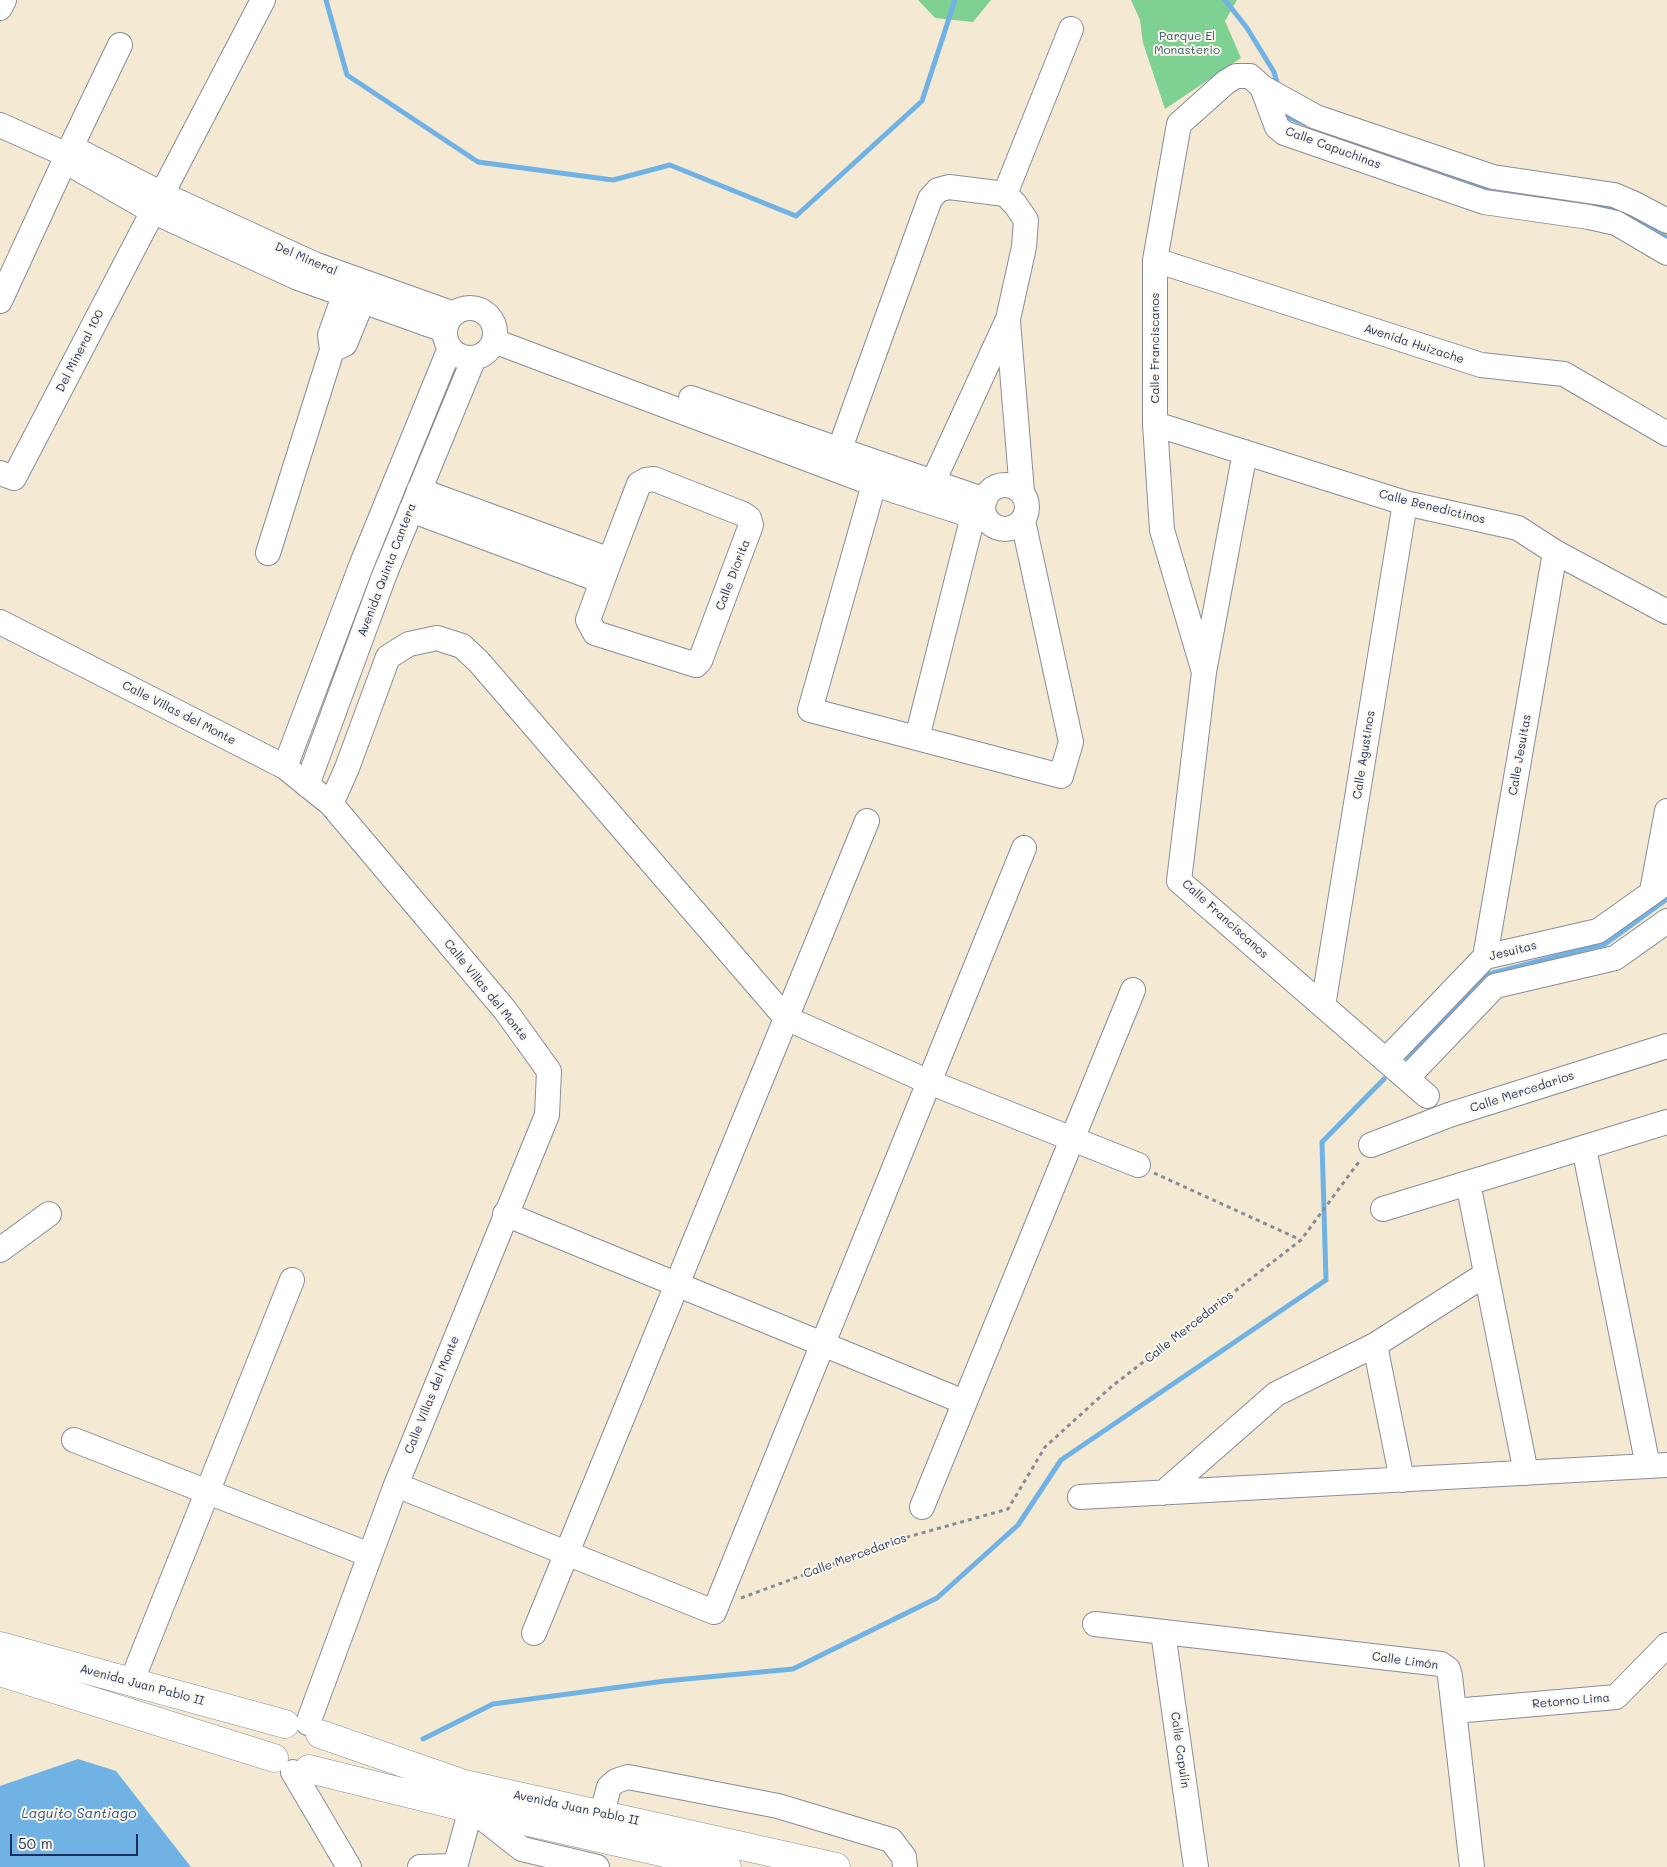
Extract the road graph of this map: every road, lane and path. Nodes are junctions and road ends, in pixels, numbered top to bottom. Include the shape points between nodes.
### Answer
1 (4, 0) edge
2 (263, 0) edge
3 (0, 8) edge
4 (1071, 29) dead end
5 (120, 45) dead end
6 (1272, 92) junction
7 (0, 125) edge
8 (68, 154) junction
9 (1004, 194) junction
10 (157, 203) junction
11 (1667, 221) edge
12 (1667, 253) edge
13 (1155, 260) junction
14 (354, 297) junction
15 (0, 301) edge
16 (1008, 319) junction
17 (449, 331) junction
18 (494, 334) junction
19 (474, 358) junction
20 (1155, 424) junction
21 (1667, 434) edge
22 (1245, 452) junction
23 (835, 459) junction
24 (0, 473) edge
25 (933, 482) junction
26 (874, 484) junction
27 (1022, 492) junction
28 (415, 500) junction
29 (1405, 503) junction
30 (982, 512) junction
31 (1023, 520) junction
32 (1555, 552) junction
33 (268, 553) dead end
34 (606, 570) junction
35 (1667, 612) edge
36 (0, 622) edge
37 (1204, 672) junction
38 (917, 738) junction
39 (285, 767) junction
40 (307, 785) junction
41 (331, 804) junction
42 (1667, 811) edge
43 (866, 821) dead end
44 (1024, 848) dead end
45 (1660, 887) edge
46 (1667, 921) edge
47 (1485, 957) junction
48 (1133, 990) dead end
49 (1324, 1006) junction
50 (786, 1018) junction
51 (1667, 1046) edge
52 (1386, 1060) junction
53 (1407, 1078) junction
54 (929, 1082) junction
55 (1427, 1096) dead end
56 (1667, 1122) edge
57 (1072, 1139) junction
58 (1371, 1145) joint
59 (1584, 1148) junction
60 (1138, 1166) joint
61 (1468, 1183) junction
62 (1383, 1209) dead end
63 (49, 1214) dead end
64 (505, 1214) junction
65 (1302, 1240) junction
66 (5, 1241) edge
67 (1486, 1274) junction
68 (292, 1280) dead end
69 (677, 1285) junction
70 (823, 1345) junction
71 (1376, 1345) junction
72 (964, 1402) junction
73 (74, 1440) dead end
74 (1658, 1466) edge
75 (1526, 1473) junction
76 (1402, 1480) junction
77 (396, 1485) junction
78 (207, 1492) junction
79 (1163, 1493) junction
80 (1080, 1497) dead end
81 (922, 1507) dead end
82 (567, 1553) junction
83 (370, 1555) junction
84 (714, 1612) junction
85 (1095, 1624) dead end
86 (1163, 1632) junction
87 (534, 1633) dead end
88 (1667, 1645) edge
89 (0, 1646) edge
90 (0, 1672) edge
91 (131, 1683) junction
92 (1454, 1711) junction
93 (304, 1727) junction
94 (292, 1766) junction
95 (471, 1809) junction
96 (602, 1814) junction
97 (573, 1832) junction
98 (570, 1864) edge
99 (454, 1866) edge
100 (348, 1867) edge
101 (420, 1867) edge
102 (597, 1867) edge
103 (724, 1867) edge
104 (836, 1867) edge
105 (905, 1867) edge
106 (1196, 1867) edge
107 (1472, 1867) edge

1 - 3 street
2 - 10 street, Del Mineral 100
4 - 9 street
5 - 8 street
6 - 11 street, Calle Capuchinas via 1316,116 1493,177 1614,195
6 - 12 street, Calle Capuchinas via 1277,127 1284,133 1484,202 1616,223
6 - 13 street, Calle Franciscanos via 1250,76 1236,76 1179,124
7 - 8 street
8 - 10 street
8 - 15 street
9 - 16 street via 1026,220 1024,247
9 - 23 street via 949,187 938,190 930,199
10 - 14 street, Del Mineral via 298,278
10 - 17 street, Del Mineral via 314,264
10 - 24 street, Del Mineral 100 via 14,478
13 - 20 street, Calle Franciscanos
13 - 21 street, Avenida Huizache via 1481,365 1564,374
14 - 17 street, Del Mineral
14 - 33 street via 345,344 332,350
16 - 25 street
16 - 27 street
17 - 18 street via 466,308 479,309 489,317
17 - 19 street via 461,356
17 - 39 street, Avenida Quinta Cantera
18 - 19 street via 486,352
18 - 23 street
19 - 28 street, Avenida Quinta Cantera
20 - 22 street, Calle Benedictinos
20 - 37 street, Calle Franciscanos via 1162,530
22 - 29 street, Calle Benedictinos
22 - 37 street, Calle Franciscanos
23 - 25 street
23 - 26 street
25 - 30 street
26 - 30 street
26 - 38 street via 810,710
27 - 30 street via 1001,486 988,494
27 - 31 street via 1027,506
28 - 34 street
28 - 40 street, Avenida Quinta Cantera
29 - 32 street, Calle Benedictinos via 1518,528
29 - 49 street, Calle Agustinos
30 - 31 street via 991,524 1002,529
30 - 38 street
31 - 38 street via 1071,742 1061,776
32 - 35 street, Calle Benedictinos
32 - 47 street, Calle Jesuitas
34 - 34 street, Calle Diorita via 639,484 646,480 654,479 749,518 751,525 700,662 696,665 595,633 588,620
36 - 39 street, Calle Villas del Monte
37 - 49 street, Calle Franciscanos via 1179,881
39 - 40 street, Calle Villas del Monte
40 - 41 street, Calle Villas del Monte
41 - 50 street via 388,657 409,644 437,638 462,646
41 - 64 street, Calle Villas del Monte via 505,1010 549,1071 547,1115
42 - 45 street
43 - 50 street
44 - 54 street
45 - 47 street, Jesuitas via 1598,931
46 - 53 street via 1614,958 1495,986
47 - 52 street, Jesuitas
48 - 57 street
49 - 52 street, Calle Franciscanos
50 - 54 street
50 - 69 street
51 - 58 street, Calle Mercedarios via 1450,1115
52 - 53 street, Calle Franciscanos
53 - 55 street, Calle Franciscanos
54 - 57 street
54 - 70 street
56 - 59 street
57 - 60 street
57 - 72 street
58 - 65 path, Calle Mercedarios
59 - 61 street
59 - 74 street
60 - 65 path
61 - 62 street
61 - 67 street
63 - 66 street
64 - 69 street
64 - 77 street, Calle Villas del Monte
65 - 84 path, Calle Mercedarios via 1111,1387 1045,1446 1008,1509 904,1538 734,1600
67 - 71 street
67 - 75 street
68 - 78 street
69 - 70 street
69 - 82 street
70 - 72 street
70 - 84 street
71 - 76 street
71 - 79 street via 1276,1394
72 - 81 street
73 - 78 street
74 - 75 street
75 - 76 street
76 - 79 street
77 - 82 street
77 - 83 street, Calle Villas del Monte
78 - 83 street
78 - 91 street
79 - 80 street
82 - 84 street
82 - 87 street
83 - 93 street, Calle Villas del Monte
85 - 86 street, Calle Limón
86 - 92 street, Calle Limón via 1441,1664 1448,1669 1450,1676
86 - 106 street, Calle Capulín
88 - 92 street, Retorno Lima via 1616,1697
89 - 91 main road, Avenida Juan Pablo II
90 - 94 main road, Avenida Juan Pablo II
91 - 93 main road, Avenida Juan Pablo II
92 - 107 street, Calle Limón
93 - 94 main road via 322,1742 320,1758
93 - 94 main road via 274,1735 272,1751
93 - 96 main road, Avenida Juan Pablo II via 464,1784
94 - 95 main road, Avenida Juan Pablo II
94 - 100 street
95 - 97 main road, Avenida Juan Pablo II
95 - 98 street via 522,1849
95 - 99 street
96 - 104 main road, Avenida Juan Pablo II
96 - 105 street via 609,1787 628,1777 778,1806 891,1840 904,1857
97 - 98 street
97 - 103 main road, Avenida Juan Pablo II
98 - 102 street
99 - 101 street

